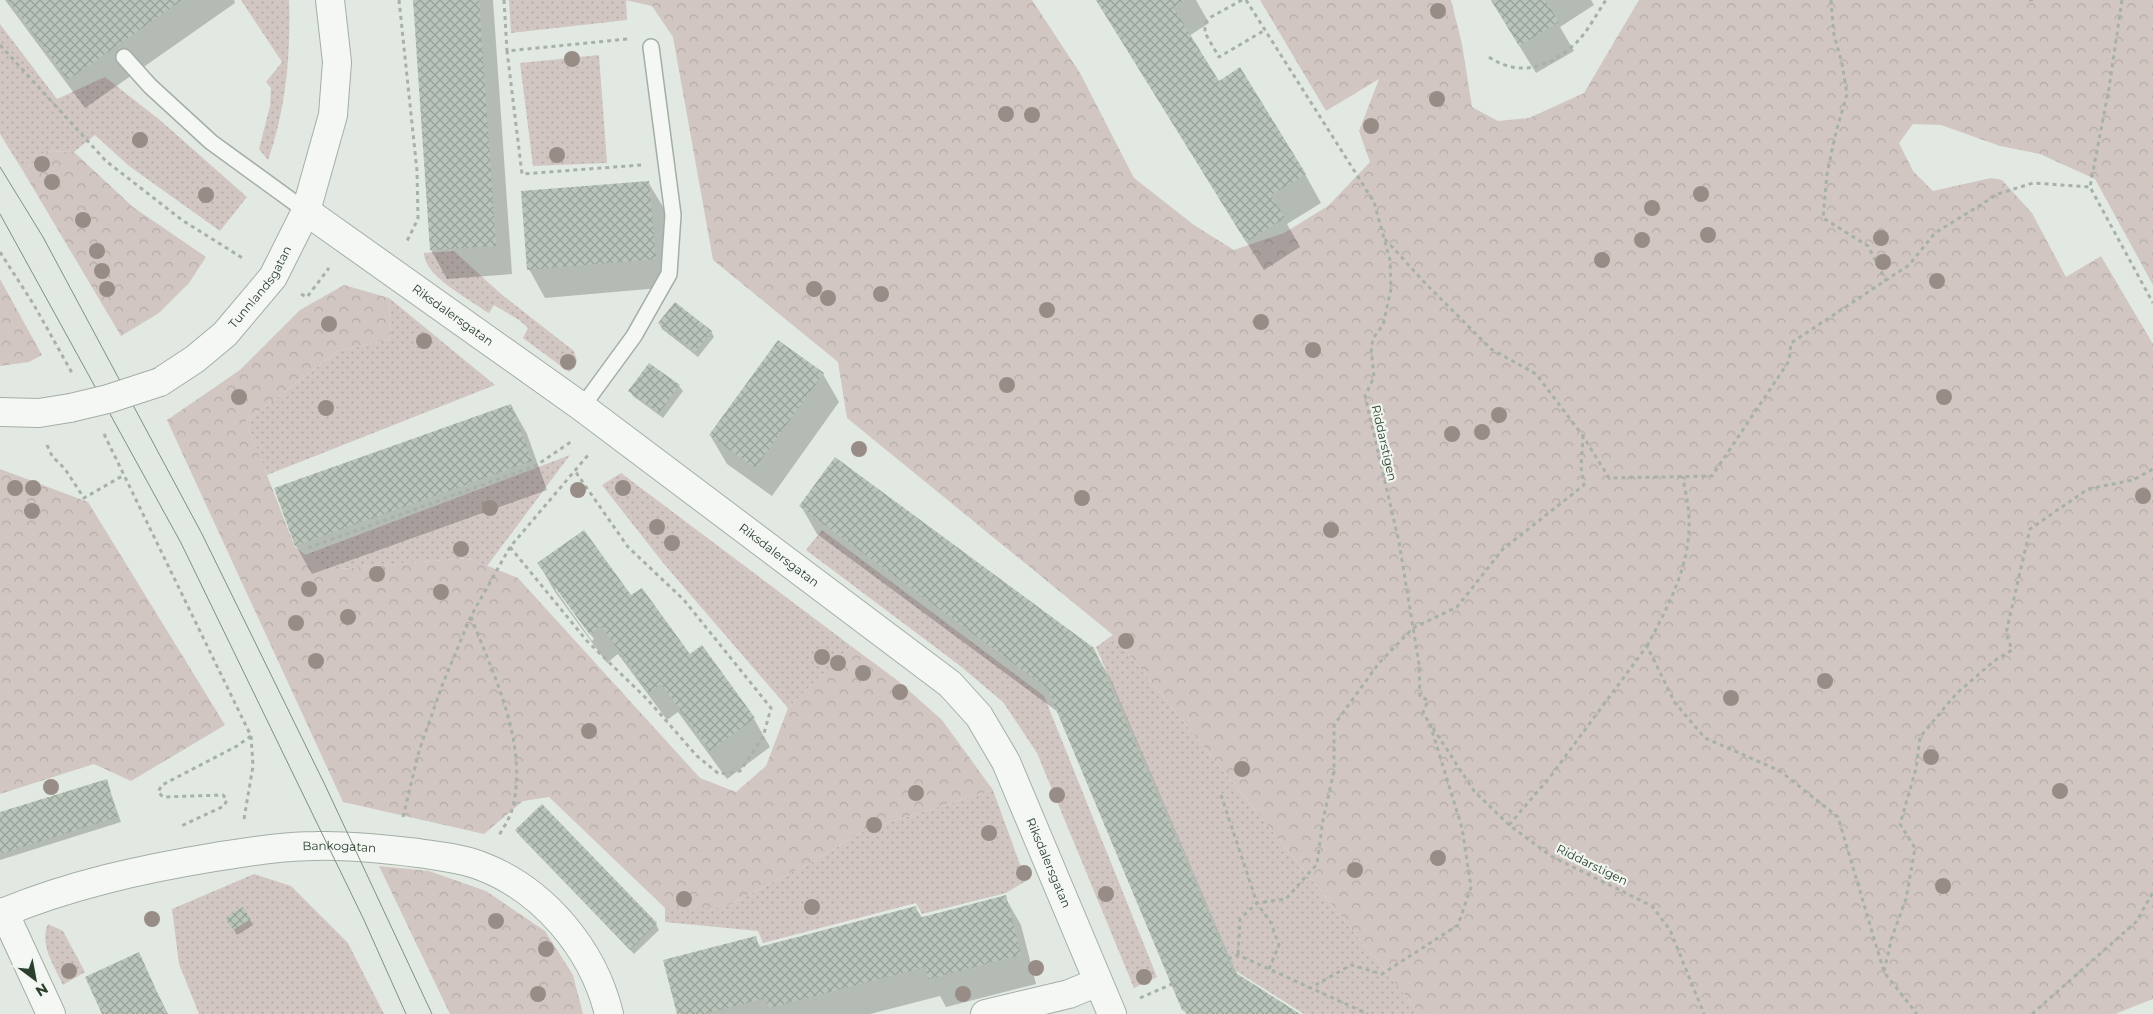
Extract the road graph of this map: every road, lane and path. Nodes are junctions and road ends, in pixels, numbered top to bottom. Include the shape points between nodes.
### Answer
1 (330, 0) edge
2 (399, 0) edge
3 (504, 0) edge
4 (1242, 0) edge
5 (1246, 0) edge
6 (1606, 0) edge
7 (1831, 0) edge
8 (2029, 0) edge
9 (2037, 0) edge
10 (2122, 0) edge
11 (1265, 30) junction
12 (0, 45) edge
13 (651, 47) joint
14 (507, 51) junction
15 (124, 57) dead end
16 (1490, 57) dead end
17 (666, 163) junction
18 (2090, 187) junction
19 (306, 212) junction
20 (1383, 237) junction
21 (404, 246) dead end
22 (0, 252) edge
23 (273, 277) junction
24 (1886, 282) junction
25 (2153, 303) edge
26 (75, 378) dead end
27 (582, 407) junction
28 (0, 412) edge
29 (100, 427) dead end
30 (1583, 436) junction
31 (579, 437) dead end
32 (594, 448) dead end
33 (52, 456) dead end
34 (2153, 469) edge
35 (575, 471) junction
36 (124, 474) junction
37 (1683, 477) junction
38 (308, 548) dead end
39 (510, 548) junction
40 (471, 616) junction
41 (1413, 628) junction
42 (1647, 646) junction
43 (1430, 724) junction
44 (251, 736) junction
45 (1221, 794) dead end
46 (244, 818) dead end
47 (401, 824) dead end
48 (1509, 825) junction
49 (178, 828) dead end
50 (493, 844) dead end
51 (2153, 892) edge
52 (1257, 903) junction
53 (2, 913) edge
54 (1238, 955) junction
55 (1228, 959) dead end
56 (1269, 969) junction
57 (1884, 972) junction
58 (1098, 982) junction
59 (1172, 984) dead end
60 (1312, 987) junction
61 (1122, 1007) edge
62 (51, 1014) edge
63 (610, 1014) edge
64 (985, 1014) edge
65 (1368, 1014) edge
66 (1704, 1014) edge
67 (1917, 1014) edge
68 (2032, 1014) edge

1 - 19 street, Tunnlandsgatan via 337,62 332,115
2 - 21 path via 418,219
3 - 14 path
4 - 11 path via 1205,23 1205,33 1219,57
5 - 11 path, Riddarstigen
6 - 16 path via 1577,42 1548,62 1524,70 1503,66
7 - 24 path via 1834,35 1847,94 1827,174 1823,218 1868,246
8 - 9 path
10 - 18 path
11 - 20 path, Riddarstigen via 1374,202
12 - 23 path via 106,161 182,220
13 - 14 path via 631,39
13 - 17 lane
14 - 17 path via 522,174
15 - 19 lane via 150,86 211,142
17 - 27 lane via 673,215 669,274 634,336
18 - 24 path via 2034,183 1998,194 1935,233 1909,265
18 - 25 path
19 - 23 street, Tunnlandsgatan
19 - 27 street, Riksdalersgatan
20 - 30 path via 1491,349 1536,374
20 - 41 path, Riddarstigen via 1390,260 1391,288 1383,324 1371,347 1374,377 1365,396 1398,542
22 - 26 path
23 - 28 street, Tunnlandsgatan, bridge via 225,334 160,382 70,408 39,413
24 - 37 path via 1792,343 1790,361 1712,476
27 - 58 street, Riksdalersgatan via 950,684 973,710 1006,762
29 - 36 path
30 - 37 path via 1609,478
30 - 41 path via 1581,467 1584,485 1503,549 1457,607
31 - 38 path via 537,465
32 - 35 path
33 - 36 path via 84,498
34 - 57 path via 2133,480 2088,489 2030,529 2006,633 2012,650 1956,694 1920,737 1916,769 1900,824 1915,848 1906,899
35 - 39 path
35 - 39 path via 628,547 684,600 771,708 763,737 740,772 719,774 697,756 647,699 587,641
36 - 44 path
37 - 42 path via 1689,520 1684,564 1665,614
39 - 40 path
40 - 47 path via 418,751
40 - 50 path via 509,715 517,774 511,814
41 - 43 path, Riddarstigen via 1420,697 1428,700 1423,713
41 - 52 path via 1379,663 1334,725 1334,771 1317,864 1286,899
42 - 48 path via 1550,777
42 - 57 path via 1675,703 1705,738 1780,771 1838,817
43 - 48 path, Riddarstigen via 1474,791
43 - 60 path, Riddarstigen via 1462,828 1471,887 1458,925 1382,974 1351,965
44 - 46 path via 253,766
44 - 49 path via 162,785 158,792 163,797 223,795 227,800 224,806
45 - 52 path
48 - 66 path, Riddarstigen via 1551,856 1652,906 1670,930
51 - 68 path via 2136,922
52 - 54 path via 1240,919
52 - 56 path via 1271,923 1278,945
53 - 62 street
53 - 63 street, Bankogatan via 69,889 152,867 293,847 395,850 440,857 480,866 496,874 520,887 557,919 583,950 603,988
54 - 55 path
54 - 56 path
56 - 60 path
57 - 67 path
58 - 61 street, Riksdalersgatan
58 - 64 street via 1069,994
59 - 61 path
60 - 65 path

